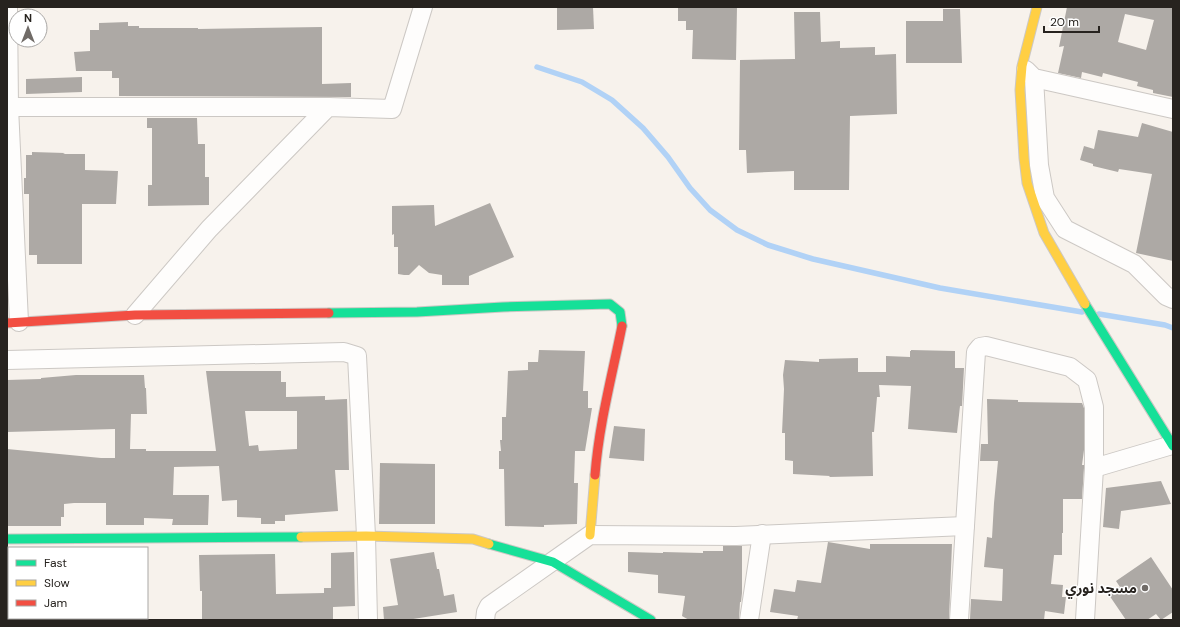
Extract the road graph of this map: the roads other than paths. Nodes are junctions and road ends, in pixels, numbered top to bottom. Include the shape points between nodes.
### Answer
1 (8, 7) edge
2 (423, 7) edge
3 (1037, 7) edge
4 (1028, 72) junction
5 (8, 107) edge
6 (328, 107) junction
7 (1173, 109) edge
8 (1173, 299) edge
9 (136, 315) junction
10 (13, 322) edge
11 (7, 360) edge
12 (1173, 446) edge
13 (1094, 468) junction
14 (965, 526) junction
15 (762, 534) junction
16 (590, 535) junction
17 (366, 536) junction
18 (7, 539) edge
19 (553, 562) junction
20 (368, 620) edge
21 (485, 620) edge
22 (651, 620) edge
23 (749, 620) edge
24 (959, 620) edge
25 (1085, 620) edge

1 - 5 street
2 - 6 street via 392,109
3 - 4 street
4 - 7 street
4 - 8 street via 1045,198 1065,229 1134,264 1166,296
4 - 12 street via 1020,90 1024,158 1028,183 1044,233 1112,350
5 - 6 street
5 - 10 street
6 - 9 street via 209,229
9 - 10 street
9 - 16 street via 417,312 610,304 620,312 622,326 596,453
11 - 17 street via 344,352 357,356
12 - 13 street
13 - 14 street via 1094,407 1086,380 1070,367 986,346 980,347 976,352
13 - 25 street
14 - 15 street
14 - 24 street
15 - 16 street
15 - 23 street
16 - 19 street
17 - 18 street
17 - 19 street via 473,539
17 - 20 street
19 - 21 street via 489,606
19 - 22 street

